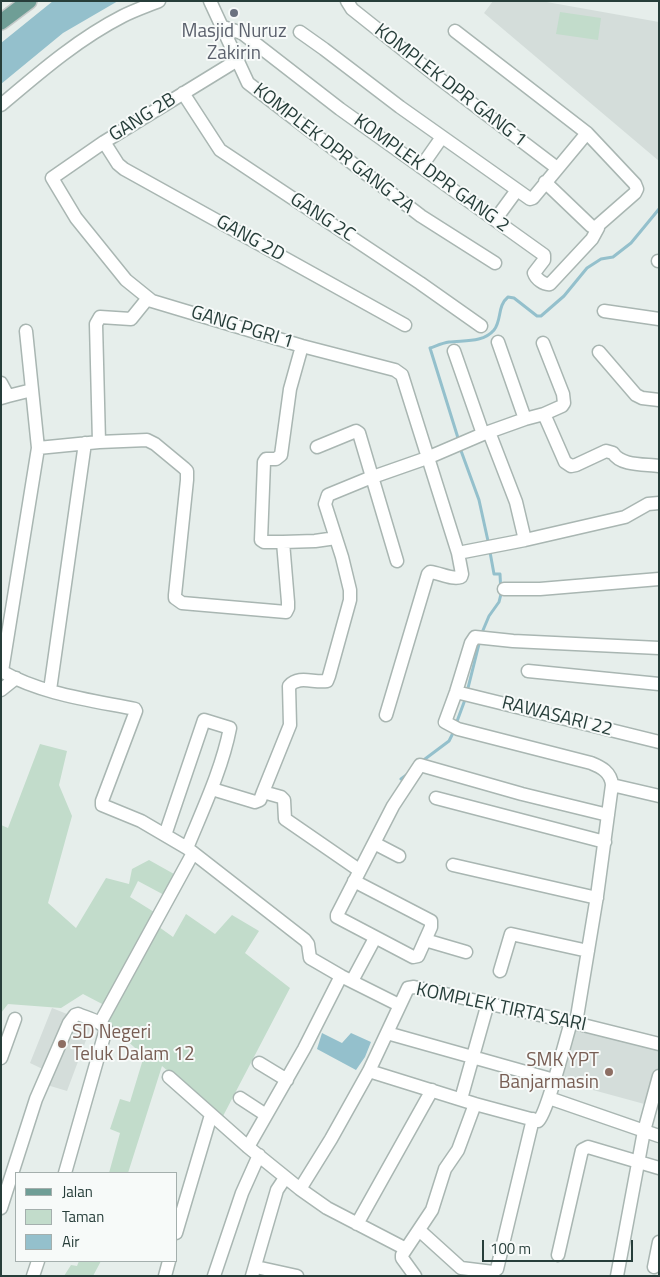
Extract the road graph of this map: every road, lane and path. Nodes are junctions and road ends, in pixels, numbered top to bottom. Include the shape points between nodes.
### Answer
1 (29, 1) edge
2 (159, 1) edge
3 (210, 1) edge
4 (347, 1) edge
5 (1, 22) edge
6 (223, 27) junction
7 (455, 31) dead end
8 (300, 32) dead end
9 (236, 61) junction
10 (183, 93) junction
11 (1, 105) edge
12 (587, 133) junction
13 (442, 137) junction
14 (104, 142) junction
15 (421, 167) junction
16 (557, 168) junction
17 (52, 178) joint
18 (545, 182) junction
19 (517, 190) junction
20 (495, 220) junction
21 (598, 228) junction
22 (495, 263) dead end
23 (148, 298) junction
24 (604, 311) dead end
25 (659, 319) edge
26 (406, 325) dead end
27 (481, 326) dead end
28 (26, 331) dead end
29 (498, 342) dead end
30 (544, 343) dead end
31 (302, 346) junction
32 (454, 351) dead end
33 (599, 352) dead end
34 (1, 383) edge
35 (32, 390) junction
36 (5, 397) edge
37 (659, 400) edge
38 (544, 414) junction
39 (526, 419) junction
40 (486, 433) junction
41 (99, 442) junction
42 (85, 443) junction
43 (317, 447) dead end
44 (38, 448) junction
45 (427, 458) junction
46 (659, 466) edge
47 (374, 477) junction
48 (659, 503) edge
49 (336, 538) junction
50 (525, 540) junction
51 (283, 542) junction
52 (458, 553) junction
53 (397, 561) dead end
54 (659, 579) edge
55 (504, 589) dead end
56 (659, 648) edge
57 (2, 671) edge
58 (528, 671) dead end
59 (16, 678) junction
60 (659, 684) edge
61 (1, 690) edge
62 (50, 690) junction
63 (456, 692) junction
64 (386, 715) dead end
65 (659, 742) edge
66 (612, 785) junction
67 (212, 789) junction
68 (263, 792) junction
69 (659, 796) edge
70 (436, 798) dead end
71 (608, 815) junction
72 (165, 835) junction
73 (605, 842) junction
74 (374, 843) junction
75 (190, 850) junction
76 (399, 856) dead end
77 (453, 866) dead end
78 (357, 876) junction
79 (597, 898) junction
80 (375, 938) junction
81 (425, 940) junction
82 (588, 951) junction
83 (466, 952) dead end
84 (500, 970) dead end
85 (346, 978) junction
86 (488, 1003) junction
87 (399, 1005) junction
88 (15, 1019) dead end
89 (574, 1023) junction
90 (100, 1024) junction
91 (387, 1033) junction
92 (659, 1044) edge
93 (473, 1057) junction
94 (1, 1058) edge
95 (259, 1063) dead end
96 (369, 1071) junction
97 (659, 1076) edge
98 (169, 1077) dead end
99 (287, 1080) junction
100 (554, 1080) junction
101 (432, 1090) junction
102 (240, 1098) dead end
103 (548, 1098) junction
104 (461, 1099) junction
105 (475, 1104) junction
106 (211, 1115) junction
107 (266, 1115) junction
108 (533, 1119) junction
109 (644, 1131) junction
110 (659, 1136) edge
111 (248, 1147) junction
112 (260, 1156) junction
113 (639, 1162) junction
114 (659, 1168) edge
115 (65, 1172) edge
116 (285, 1178) junction
117 (300, 1190) junction
118 (1, 1208) edge
119 (357, 1224) junction
120 (178, 1227) edge
121 (419, 1230) junction
122 (659, 1242) edge
123 (406, 1249) junction
124 (558, 1255) dead end
125 (38, 1262) edge
126 (169, 1262) edge
127 (654, 1267) dead end
128 (254, 1271) edge
129 (33, 1276) edge
130 (165, 1276) edge
131 (214, 1276) edge
132 (298, 1276) edge
133 (415, 1276) edge
134 (617, 1276) edge

1 - 5 main road
2 - 11 street via 90,35
3 - 6 street, KOMPLEK DPR GANG 2A
4 - 16 street, KOMPLEK DPR GANG 1 via 359,15
6 - 9 street, KOMPLEK DPR GANG 2A
6 - 15 street, KOMPLEK DPR GANG 2 via 242,33
7 - 12 street
8 - 13 street
9 - 10 street, GANG 2B
9 - 22 street, KOMPLEK DPR GANG 2A via 248,83 421,216
10 - 14 street, GANG 2B
10 - 27 street, GANG 2C via 220,150
12 - 16 street
12 - 21 street via 637,189
13 - 15 street
13 - 19 street
14 - 17 street, GANG 2B
14 - 26 street, GANG 2D via 124,169
15 - 20 street, KOMPLEK DPR GANG 2
16 - 18 street
17 - 23 street, GANG PGRI 1 via 76,218 126,280
18 - 19 street via 533,198
18 - 21 street via 591,226
19 - 20 street
20 - 21 street, KOMPLEK DPR GANG 2 via 544,255 534,273 546,284 550,284 592,239
23 - 31 street, GANG PGRI 1
23 - 41 street via 131,318 100,317 96,324
24 - 25 street
28 - 35 street
29 - 39 street
30 - 38 street via 564,403
31 - 45 street, GANG PGRI 1 via 396,370 402,375
31 - 51 street via 290,389 281,455 264,462 261,540
32 - 40 street
33 - 37 street via 636,395
34 - 36 street
35 - 36 street
35 - 44 street
38 - 39 street
38 - 46 street via 565,462 571,466 606,451 623,462
39 - 40 street
40 - 45 street
40 - 50 street via 516,502
41 - 42 street
41 - 51 street via 151,441 187,472 175,595 182,603 286,612
42 - 44 street
42 - 62 street
43 - 47 street via 358,432
44 - 57 street
45 - 47 street
45 - 52 street
47 - 49 street via 326,498
47 - 53 street
48 - 50 street via 648,504 625,517
49 - 51 street
49 - 68 street via 351,596 330,676 327,681 304,679 289,686 290,725
50 - 52 street
52 - 64 street via 461,577 430,572 426,578
54 - 55 street
56 - 63 street via 475,638
57 - 59 street
58 - 60 street
59 - 61 street
59 - 62 street
62 - 72 street via 136,711 102,803 104,807 141,821
63 - 65 street, RAWASARI 22
63 - 66 street via 445,722 458,729 591,763 605,770
66 - 69 street
66 - 71 street
67 - 68 street via 255,802 260,800
67 - 72 street via 230,728 204,720
67 - 75 street
68 - 78 street via 281,797 285,819
70 - 73 street
71 - 73 street
71 - 74 street via 420,765
72 - 75 street
73 - 79 street
74 - 76 street
74 - 78 street
75 - 85 street via 305,940 310,958
75 - 90 street
77 - 79 street
78 - 80 street via 337,917
78 - 81 street via 431,922 432,927
79 - 82 street
80 - 81 street via 415,957
80 - 85 street
81 - 83 street
82 - 84 street via 512,934
82 - 89 street
85 - 87 street
85 - 99 street
86 - 87 street, KOMPLEK TIRTA SARI via 411,987
86 - 89 street, KOMPLEK TIRTA SARI
86 - 93 street
87 - 91 street, KOMPLEK TIRTA SARI
88 - 94 street
89 - 92 street, KOMPLEK TIRTA SARI
89 - 100 street
90 - 115 street via 105,1026 104,1039
90 - 118 street via 78,1014 69,1023 36,1098
91 - 93 street
91 - 96 street, KOMPLEK TIRTA SARI
93 - 100 street
93 - 104 street
95 - 99 street
96 - 101 street
96 - 117 street, KOMPLEK TIRTA SARI
97 - 109 street
98 - 106 street
99 - 107 street
100 - 103 street
101 - 104 street
101 - 119 street
102 - 107 street
103 - 108 street via 541,1119
103 - 109 street
104 - 105 street
105 - 108 street
105 - 121 street via 458,1150 445,1169 432,1210
106 - 111 street
106 - 120 street
107 - 111 street
108 - 121 street via 495,1271 461,1268
109 - 110 street
109 - 113 street
111 - 112 street
112 - 116 street
112 - 131 street via 242,1193
113 - 114 street
113 - 124 street via 588,1147 582,1150
113 - 134 street
116 - 117 street
116 - 128 street via 277,1190
117 - 119 street
119 - 123 street
121 - 123 street
122 - 127 street
123 - 133 street via 402,1258
125 - 129 street
126 - 130 street
128 - 132 street

